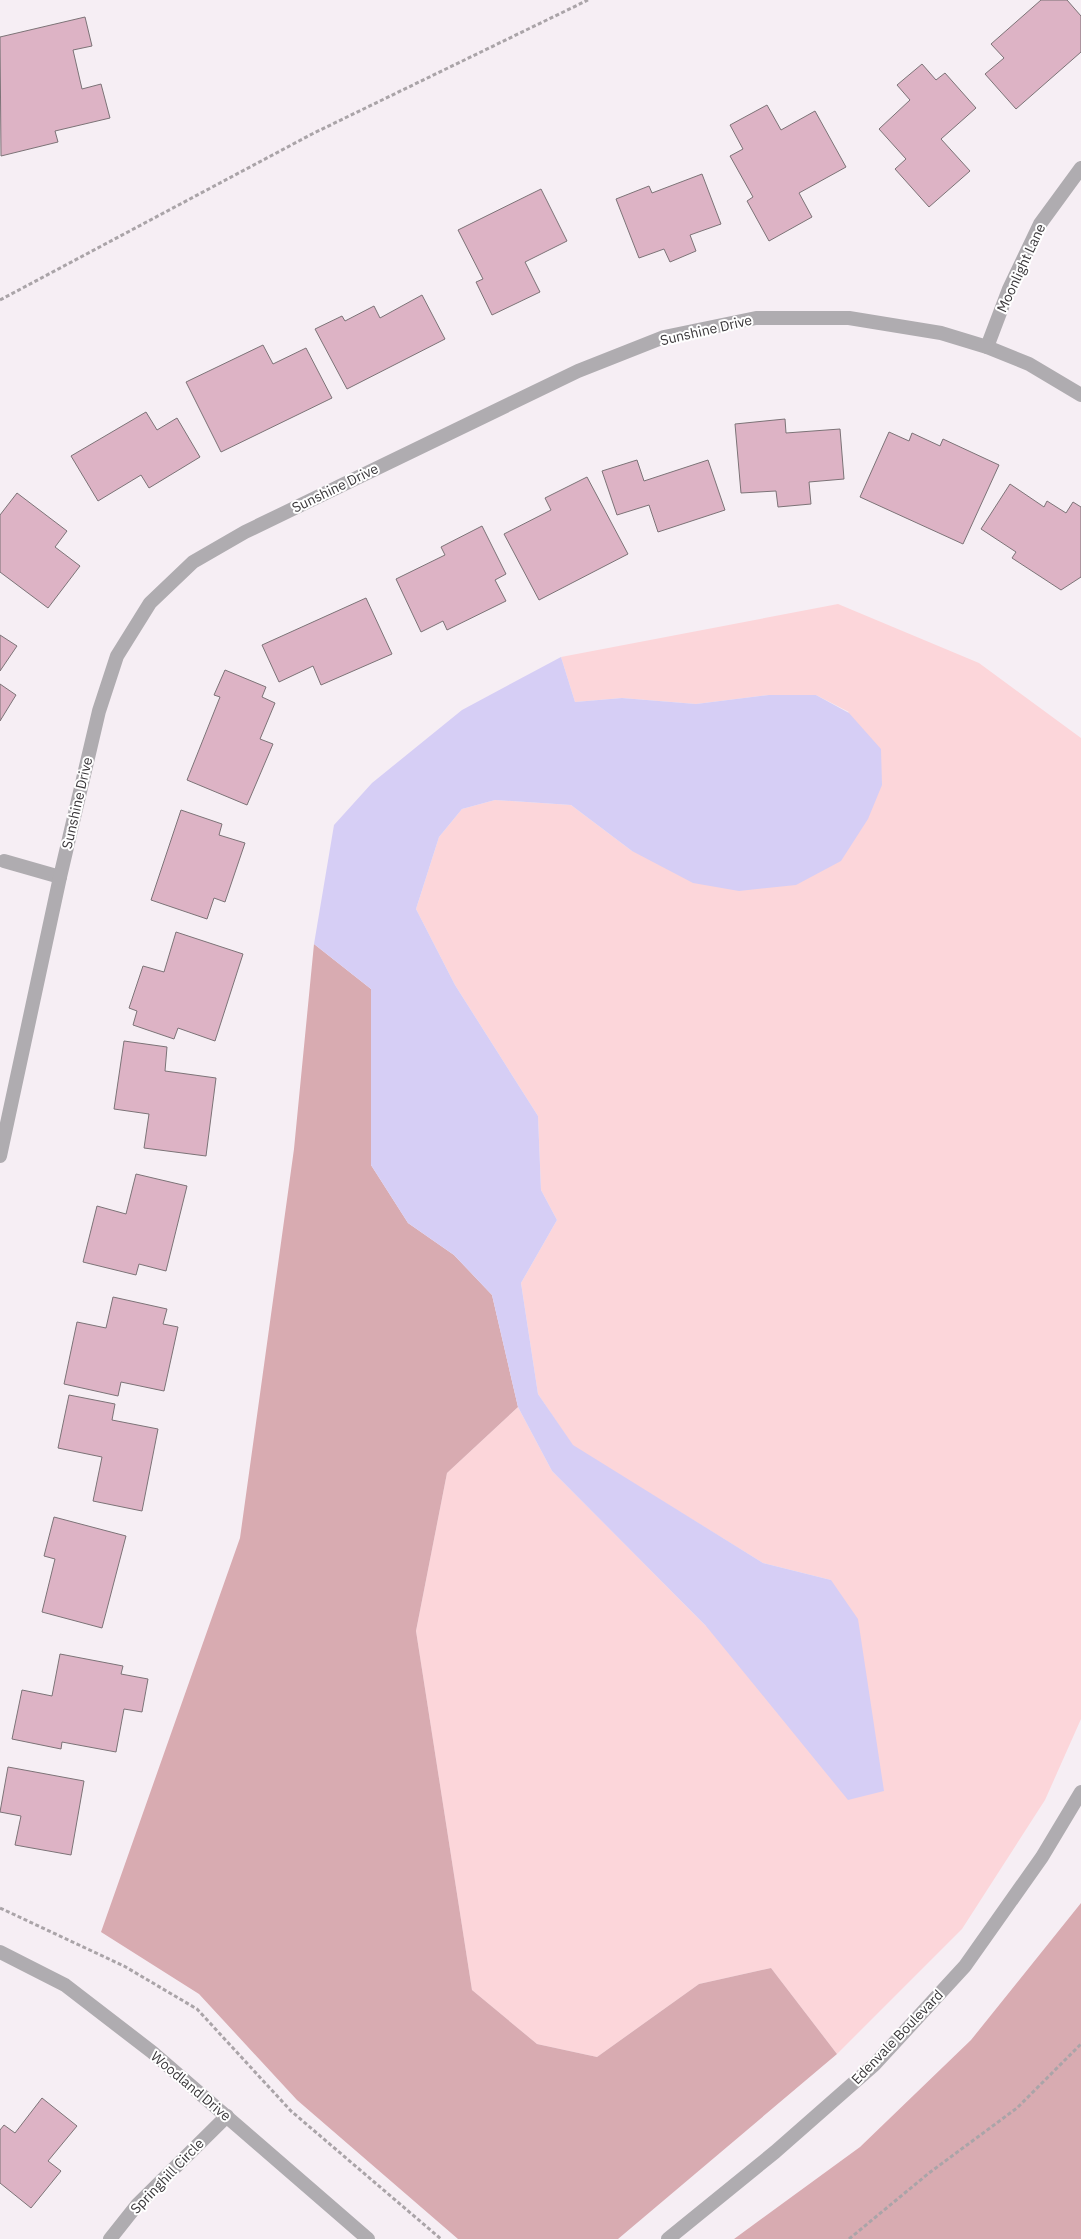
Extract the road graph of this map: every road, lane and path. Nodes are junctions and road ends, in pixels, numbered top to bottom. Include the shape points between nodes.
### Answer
1 (588, 0) edge
2 (1081, 168) edge
3 (0, 300) edge
4 (987, 347) junction
5 (1081, 395) edge
6 (4, 861) dead end
7 (60, 877) junction
8 (0, 1156) edge
9 (1081, 1792) edge
10 (0, 1908) edge
11 (0, 1952) edge
12 (1081, 2044) edge
13 (227, 2116) junction
14 (110, 2239) edge
15 (368, 2239) edge
16 (441, 2239) edge
17 (668, 2239) edge
18 (849, 2239) edge

1 - 3 path via 312,134
2 - 4 street, Moonlight Lane via 1040,224 1009,289
4 - 5 street, Sunshine Drive via 1029,364
4 - 7 street, Sunshine Drive via 941,333 849,318 756,318 664,337 578,371 245,532 193,562 150,603 117,656 99,711
6 - 7 street
7 - 8 street, Sunshine Drive
9 - 17 street, Edenvale Boulevard via 1042,1858 964,1966 894,2044 774,2152
10 - 16 path via 124,1966 197,2010 291,2111
11 - 13 street, Woodland Drive via 65,1985 152,2052
12 - 18 path via 1016,2108 929,2173
13 - 14 street, Springhill Circle via 137,2205
13 - 15 street, Woodland Drive

